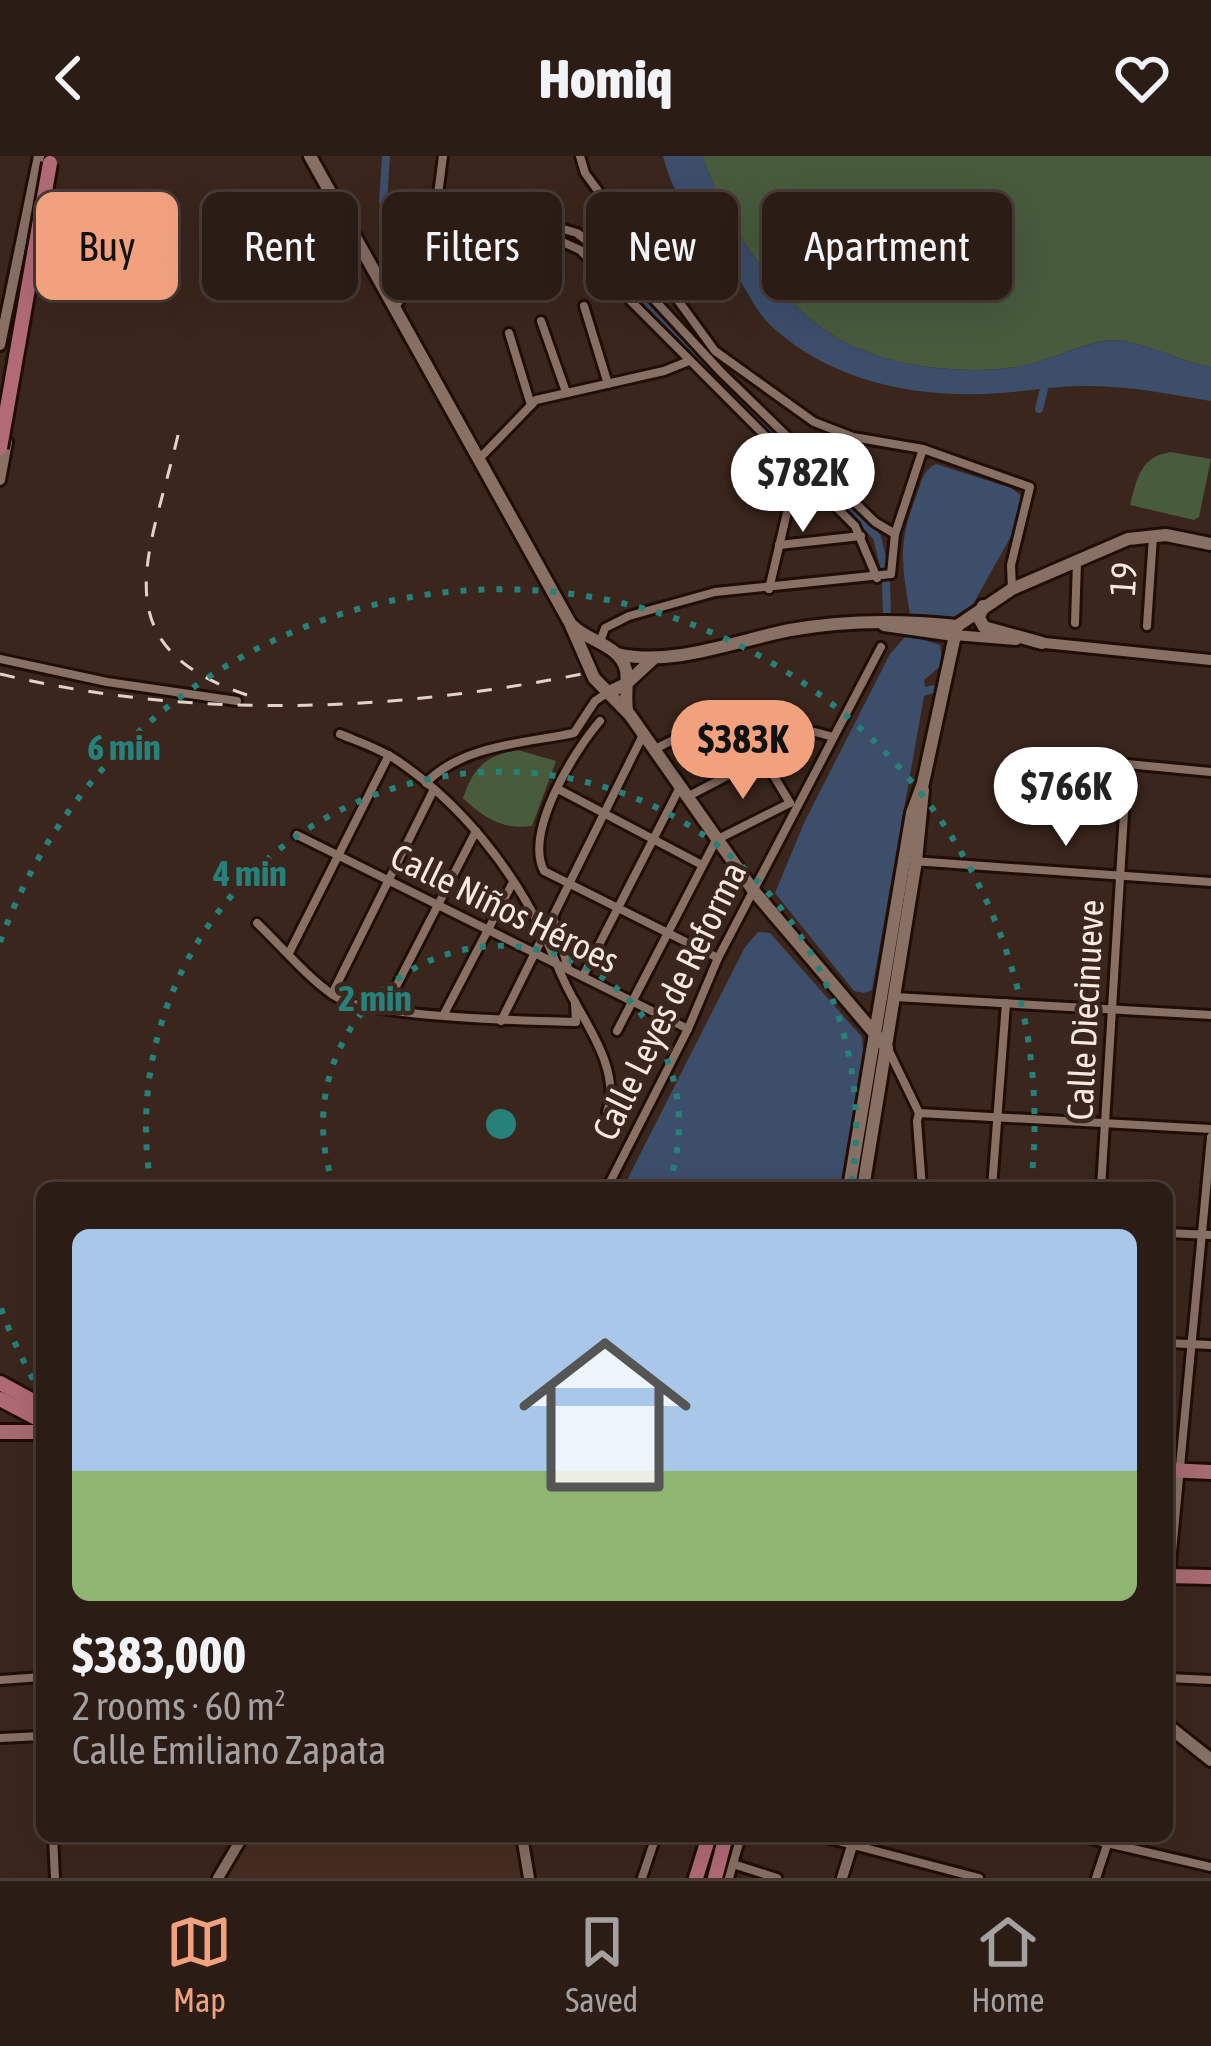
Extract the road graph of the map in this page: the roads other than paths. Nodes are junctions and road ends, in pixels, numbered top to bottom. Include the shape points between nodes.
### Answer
1 (310, 156) edge
2 (443, 156) edge
3 (580, 156) edge
4 (49, 157) edge
5 (438, 192) edge
6 (562, 229) edge
7 (562, 242) edge
8 (400, 300) edge
9 (584, 305) dead end
10 (394, 308) junction
11 (541, 321) dead end
12 (508, 333) dead end
13 (0, 345) edge
14 (689, 361) junction
15 (608, 384) junction
16 (566, 392) junction
17 (3, 405) edge
18 (531, 405) junction
19 (0, 448) edge
20 (923, 449) junction
21 (477, 461) junction
22 (797, 470) junction
23 (0, 480) edge
24 (895, 533) junction
25 (1153, 535) junction
26 (861, 536) junction
27 (1211, 544) edge
28 (779, 545) junction
29 (1078, 560) junction
30 (877, 578) junction
31 (769, 589) junction
32 (1012, 589) junction
33 (984, 605) junction
34 (570, 622) junction
35 (1076, 623) dead end
36 (1147, 626) dead end
37 (955, 630) junction
38 (1042, 643) junction
39 (600, 644) junction
40 (881, 647) dead end
41 (617, 654) junction
42 (0, 659) edge
43 (586, 660) junction
44 (652, 660) junction
45 (1211, 660) edge
46 (626, 684) junction
47 (607, 693) junction
48 (237, 700) dead end
49 (627, 711) junction
50 (600, 721) dead end
51 (709, 722) dead end
52 (574, 733) junction
53 (340, 734) dead end
54 (643, 735) junction
55 (833, 737) junction
56 (580, 744) junction
57 (652, 750) junction
58 (388, 755) junction
59 (763, 758) junction
60 (1211, 772) edge
61 (430, 786) junction
62 (560, 791) junction
63 (682, 794) junction
64 (792, 807) junction
65 (602, 812) junction
66 (476, 831) junction
67 (297, 835) dead end
68 (653, 838) junction
69 (716, 840) junction
70 (337, 855) junction
71 (911, 861) junction
72 (702, 865) junction
73 (1120, 874) junction
74 (513, 880) junction
75 (388, 881) junction
76 (1211, 882) edge
77 (568, 883) junction
78 (753, 890) junction
79 (437, 906) junction
80 (619, 908) junction
81 (553, 918) junction
82 (257, 923) dead end
83 (488, 930) junction
84 (668, 932) junction
85 (544, 936) junction
86 (289, 953) junction
87 (535, 955) junction
88 (718, 958) junction
89 (555, 963) junction
90 (568, 968) junction
91 (583, 976) junction
92 (332, 994) junction
93 (895, 997) junction
94 (574, 1000) junction
95 (633, 1001) junction
96 (1006, 1003) junction
97 (878, 1005) junction
98 (386, 1008) junction
99 (1114, 1010) junction
100 (861, 1013) junction
101 (444, 1014) junction
102 (1211, 1016) edge
103 (501, 1021) junction
104 (688, 1029) junction
105 (874, 1029) junction
106 (617, 1031) dead end
107 (887, 1048) junction
108 (607, 1112) dead end
109 (919, 1113) junction
110 (996, 1117) junction
111 (1106, 1123) junction
112 (1211, 1133) edge
113 (610, 1182) edge
114 (850, 1182) edge
115 (863, 1182) edge
116 (921, 1182) edge
117 (992, 1182) edge
118 (1101, 1182) edge
119 (1173, 1233) edge
120 (1207, 1235) edge
121 (1173, 1343) edge
122 (1192, 1344) junction
123 (1211, 1345) edge
124 (0, 1383) edge
125 (0, 1399) edge
126 (36, 1403) edge
127 (36, 1418) edge
128 (0, 1432) edge
129 (36, 1432) edge
130 (1174, 1470) edge
131 (1211, 1472) edge
132 (1173, 1576) edge
133 (1211, 1577) edge
134 (36, 1677) edge
135 (1173, 1678) edge
136 (0, 1680) edge
137 (1211, 1680) edge
138 (1173, 1731) edge
139 (36, 1736) edge
140 (0, 1738) edge
141 (1211, 1760) edge
142 (52, 1842) edge
143 (240, 1842) edge
144 (524, 1842) edge
145 (654, 1842) edge
146 (707, 1842) edge
147 (724, 1842) edge
148 (739, 1842) edge
149 (853, 1842) edge
150 (856, 1842) edge
151 (1107, 1842) edge
152 (1116, 1842) edge
153 (733, 1864) junction
154 (1211, 1867) edge
155 (55, 1878) edge
156 (218, 1878) edge
157 (529, 1878) edge
158 (642, 1878) edge
159 (697, 1878) edge
160 (715, 1878) edge
161 (729, 1878) edge
162 (777, 1878) edge
163 (842, 1878) edge
164 (979, 1878) edge
165 (1096, 1878) edge

1 - 10 main road
2 - 5 street
3 - 20 street via 715,351 814,422
4 - 13 street
4 - 17 highway, bridge
4 - 17 street via 17,388
4 - 19 highway, bridge
6 - 24 street via 636,280 857,506
7 - 14 street via 580,250
8 - 10 street
9 - 15 street
10 - 21 main road
11 - 16 street
12 - 18 street
14 - 15 street
14 - 22 street
15 - 16 street
16 - 18 street
17 - 23 street
18 - 21 street
20 - 24 street
20 - 32 street via 1030,487
21 - 34 main road
22 - 26 street
22 - 28 street
24 - 30 street via 891,574
25 - 27 main road
25 - 29 main road
25 - 36 street, 19
26 - 28 street
26 - 30 street
28 - 31 street
29 - 32 main road
29 - 35 street
30 - 31 street
31 - 39 street via 715,592 629,616 605,628
32 - 33 main road
33 - 37 main road
33 - 38 main road via 984,627
34 - 39 main road
34 - 43 main road
37 - 38 street
37 - 44 main road via 901,620 805,628
37 - 71 main road via 912,813
38 - 45 street
39 - 41 main road
39 - 43 main road
40 - 55 street, Calle Leyes de Reforma
41 - 44 main road
41 - 46 main road
42 - 48 street
43 - 47 main road
44 - 46 main road
46 - 47 main road
46 - 49 main road
47 - 49 main road
47 - 52 street
49 - 54 main road
50 - 56 street
51 - 57 street
52 - 56 street
52 - 61 street via 484,751 440,770
53 - 58 street
54 - 57 main road
54 - 65 street
55 - 59 street via 815,732
55 - 64 street, Calle Leyes de Reforma
56 - 62 street
57 - 63 main road
58 - 61 street
58 - 70 street
59 - 63 street
59 - 64 street
60 - 73 street, Calle Diecinueve via 1126,764
61 - 66 street
61 - 75 street
62 - 65 street
62 - 77 street via 538,860
63 - 68 street
63 - 69 main road
64 - 69 street
64 - 78 street, Calle Leyes de Reforma
65 - 68 street
65 - 77 street
66 - 74 street
66 - 79 street
67 - 70 street, Calle Niños Héroes
68 - 72 street
68 - 80 street
69 - 72 street
69 - 78 main road
70 - 75 street, Calle Niños Héroes
70 - 86 street
71 - 73 street
71 - 93 main road
71 - 97 main road
72 - 84 street
73 - 76 street
73 - 99 street, Calle Diecinueve
74 - 83 street
74 - 85 street
75 - 79 street, Calle Niños Héroes
75 - 92 street
77 - 80 street
77 - 81 street
78 - 88 street, Calle Leyes de Reforma
78 - 100 main road
79 - 83 street, Calle Niños Héroes
79 - 98 street
80 - 84 street
80 - 91 street
81 - 85 street
81 - 90 street
82 - 86 street
83 - 87 street, Calle Niños Héroes
83 - 101 street
84 - 88 street
84 - 95 street
85 - 87 street
85 - 89 street
86 - 92 street
87 - 89 street, Calle Niños Héroes
87 - 103 street
88 - 104 street, Calle Leyes de Reforma
89 - 90 street, Calle Niños Héroes
89 - 94 street
90 - 91 street, Calle Niños Héroes
91 - 95 street, Calle Niños Héroes
92 - 98 street
93 - 96 street
93 - 107 main road
94 - 103 street via 576,1022
94 - 108 street via 604,1062
95 - 104 street, Calle Niños Héroes
95 - 106 street
96 - 99 street
96 - 110 street
97 - 100 main road
97 - 105 main road
98 - 101 street
99 - 102 street
99 - 111 street, Calle Diecinueve
100 - 105 main road
101 - 103 street
104 - 113 street, Calle Leyes de Reforma
105 - 107 main road
105 - 114 main road
107 - 109 street
107 - 115 main road
109 - 110 street
109 - 116 street
110 - 111 street
110 - 117 street
111 - 112 street
111 - 118 street, Calle Diecinueve
112 - 120 street
119 - 120 street
120 - 122 street
121 - 122 street
122 - 123 street
122 - 130 street
124 - 126 highway
125 - 127 highway
128 - 129 main road
130 - 131 main road
132 - 133 main road
134 - 136 street
135 - 137 street
138 - 141 main road
139 - 140 street
142 - 155 street
143 - 156 street
144 - 157 street
145 - 158 street
146 - 159 highway
147 - 160 highway
148 - 153 street
149 - 163 street
150 - 164 street
151 - 165 street
152 - 154 street
153 - 161 street
153 - 162 street

